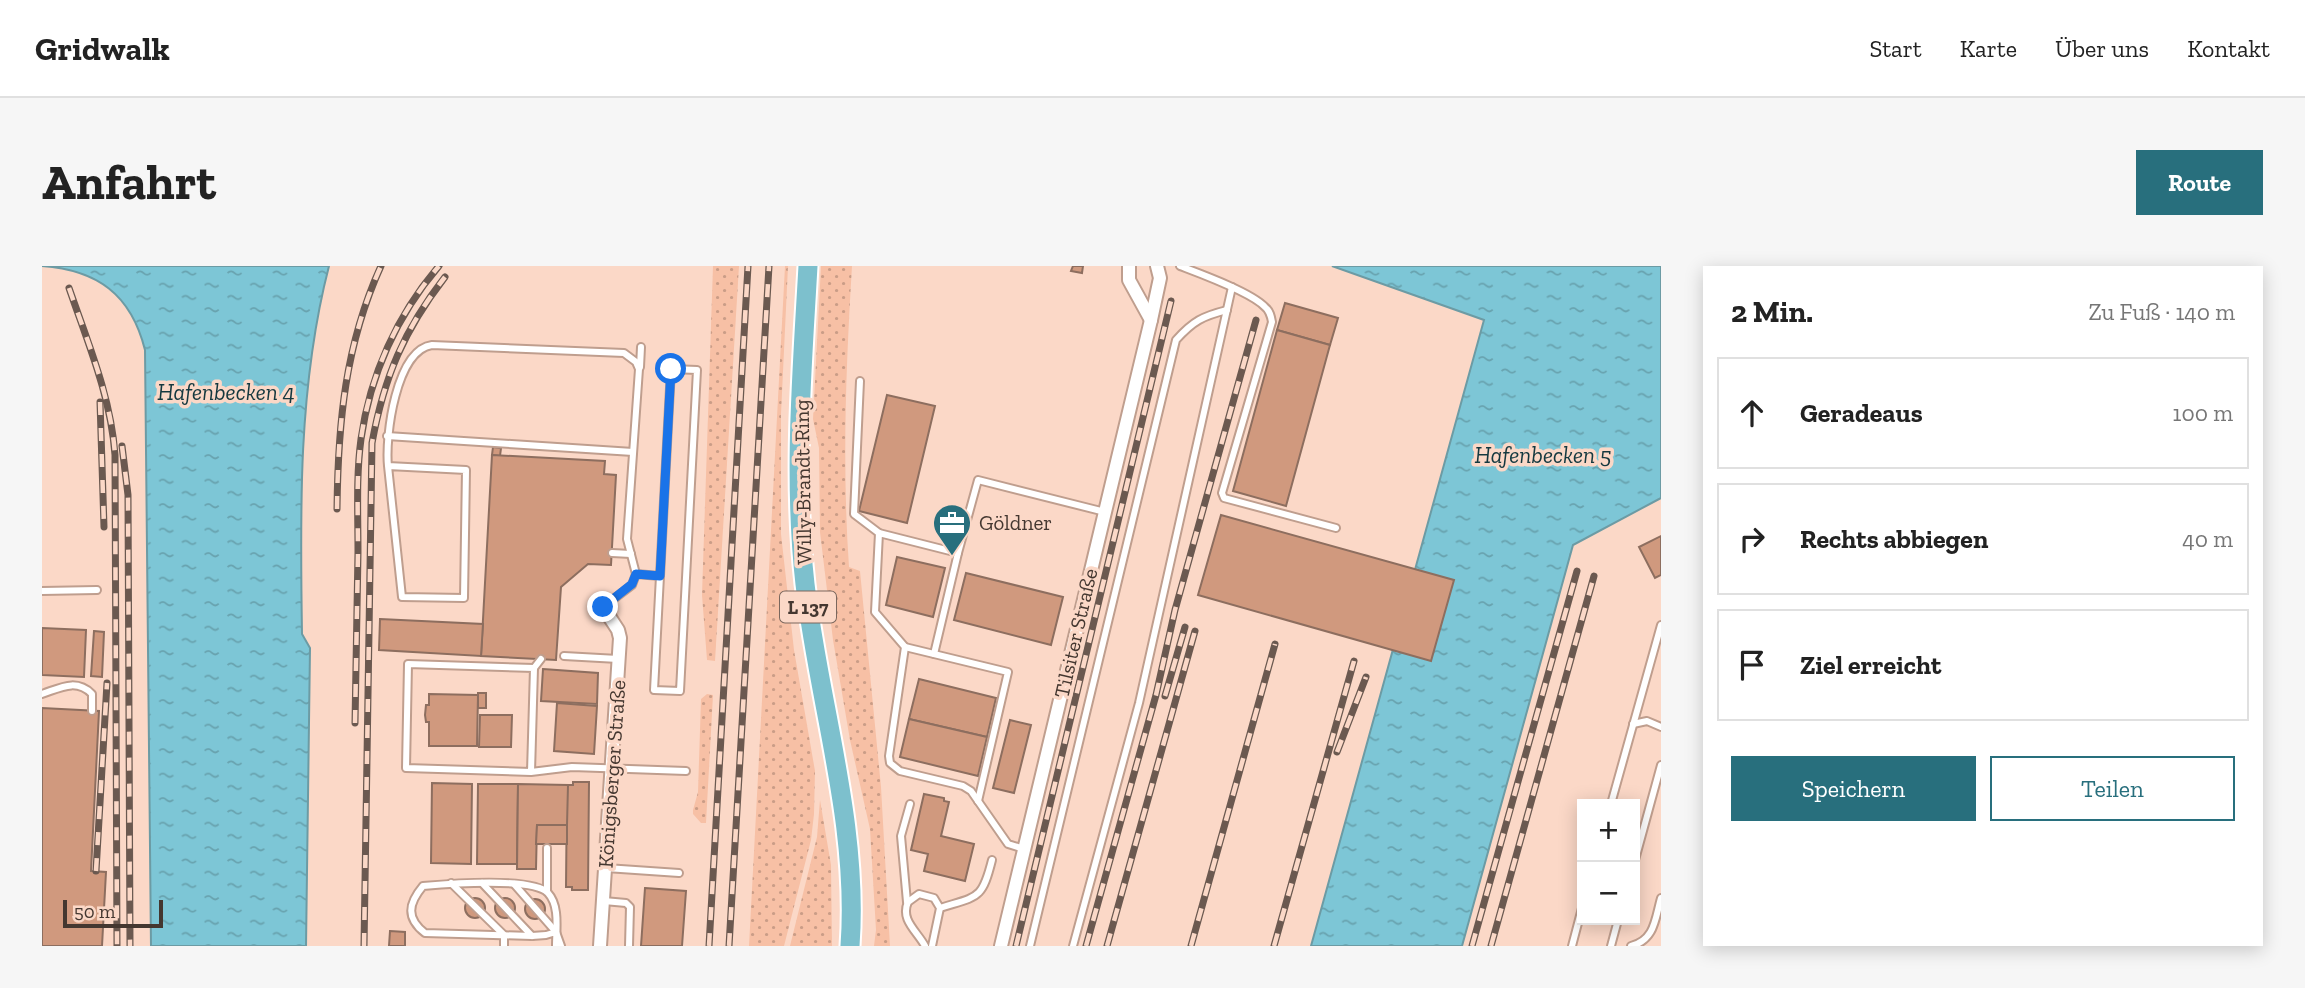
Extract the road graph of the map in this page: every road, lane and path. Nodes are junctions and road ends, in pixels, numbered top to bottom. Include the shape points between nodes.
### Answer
1 (808, 266) edge
2 (1129, 266) edge
3 (1159, 266) edge
4 (1180, 266) edge
5 (1232, 287) junction
6 (1227, 310) junction
7 (1151, 320) junction
8 (640, 347) dead end
9 (639, 369) junction
10 (860, 381) dead end
11 (387, 436) junction
12 (633, 452) junction
13 (388, 466) junction
14 (1105, 512) junction
15 (1336, 527) dead end
16 (879, 533) junction
17 (612, 553) dead end
18 (958, 553) junction
19 (631, 554) junction
20 (636, 574) junction
21 (660, 576) junction
22 (97, 590) dead end
23 (42, 591) edge
24 (603, 607) joint
25 (1661, 625) edge
26 (905, 647) junction
27 (934, 654) junction
28 (564, 656) dead end
29 (541, 659) dead end
30 (619, 659) junction
31 (534, 668) junction
32 (42, 694) edge
33 (92, 711) dead end
34 (1633, 724) junction
35 (1661, 726) edge
36 (1661, 765) edge
37 (613, 768) junction
38 (531, 772) junction
39 (686, 772) dead end
40 (1612, 799) edge
41 (978, 801) junction
42 (910, 804) dead end
43 (1640, 842) edge
44 (547, 848) dead end
45 (1024, 849) junction
46 (992, 860) dead end
47 (606, 867) junction
48 (679, 873) dead end
49 (451, 883) junction
50 (482, 883) junction
51 (514, 884) junction
52 (547, 891) junction
53 (1661, 898) edge
54 (604, 901) junction
55 (908, 902) junction
56 (940, 908) junction
57 (1578, 925) edge
58 (1617, 925) edge
59 (556, 932) junction
60 (504, 935) junction
61 (532, 936) junction
62 (1645, 944) edge
63 (504, 946) edge
64 (556, 946) edge
65 (561, 946) edge
66 (600, 946) edge
67 (629, 946) edge
68 (850, 946) edge
69 (925, 946) edge
70 (932, 946) edge
71 (1001, 946) edge
72 (1030, 946) edge
73 (1073, 946) edge
74 (1572, 946) edge
75 (1611, 946) edge
76 (1631, 946) edge

1 - 68 main road, Willy-Brandt-Ring / L 137 via 800,405 800,530 813,645 845,826
2 - 7 street via 1129,280
3 - 7 street, Tilsiter Straße
4 - 5 lane
5 - 6 lane
5 - 15 lane via 1264,305 1272,322 1222,493 1229,501
6 - 72 lane via 1191,323 1176,340
6 - 73 lane via 1139,703
7 - 14 street, Tilsiter Straße
8 - 9 lane
9 - 11 lane via 624,353 423,346 403,374
9 - 12 lane
10 - 16 lane via 854,514
11 - 12 lane
11 - 13 lane
12 - 19 lane via 627,540
13 - 13 lane via 466,470 464,598 402,597
14 - 18 lane via 978,480
14 - 45 street, Tilsiter Straße
16 - 18 lane
16 - 26 lane via 875,612
17 - 19 lane
18 - 27 lane
19 - 20 lane
20 - 21 lane
20 - 24 lane via 632,584
21 - 21 lane via 671,369 696,370 680,691 654,690
22 - 23 lane
24 - 30 street, Königsberger Straße via 618,630
25 - 34 lane
26 - 27 lane
26 - 41 lane via 890,763 900,771 963,786
27 - 41 lane via 1009,672
28 - 30 lane
29 - 31 lane
30 - 37 street, Königsberger Straße
31 - 38 lane
31 - 38 lane via 408,664 405,768
32 - 33 lane via 78,684 92,694
34 - 35 lane via 1647,721
34 - 40 lane
36 - 43 lane
37 - 38 lane
37 - 39 lane
37 - 47 street, Königsberger Straße
41 - 45 lane via 1008,844
42 - 55 lane via 901,836
44 - 52 lane
45 - 71 street, Tilsiter Straße
46 - 56 lane via 981,893
47 - 48 lane
47 - 54 street, Königsberger Straße
49 - 50 lane
49 - 60 lane
49 - 60 lane via 423,886 414,897 414,924 425,933
50 - 51 lane
50 - 61 lane
51 - 52 lane
51 - 59 lane
52 - 59 lane via 556,906
53 - 62 lane
54 - 66 street, Königsberger Straße
54 - 67 lane via 631,907
55 - 56 lane via 916,894 927,894
55 - 69 lane via 905,916
56 - 70 lane
57 - 74 lane
58 - 75 lane
59 - 61 lane
59 - 64 lane
59 - 65 lane
60 - 61 lane
60 - 63 lane
62 - 76 lane

